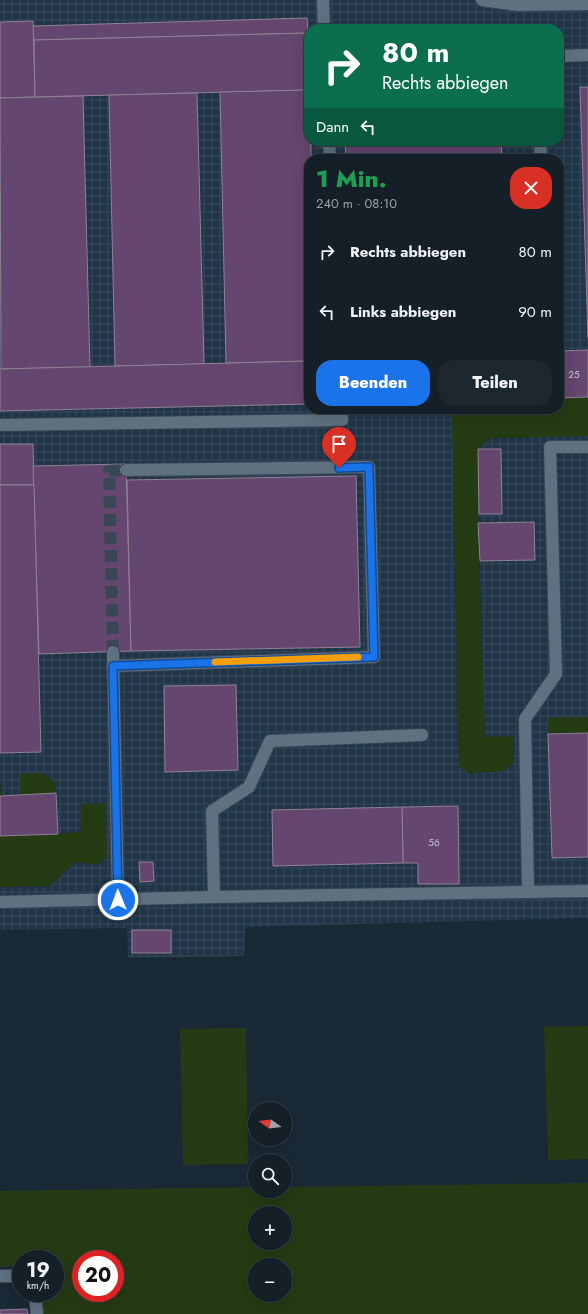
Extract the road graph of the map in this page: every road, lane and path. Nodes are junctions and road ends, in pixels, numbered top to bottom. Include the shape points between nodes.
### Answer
1 (323, 0) edge
2 (482, 0) edge
3 (588, 4) edge
4 (324, 24) edge
5 (588, 55) edge
6 (564, 56) edge
7 (341, 414) edge
8 (0, 425) edge
9 (588, 447) edge
10 (126, 470) tunnel mouth
11 (113, 652) tunnel mouth
12 (113, 666) junction
13 (422, 735) dead end
14 (588, 891) edge
15 (528, 892) junction
16 (214, 897) junction
17 (118, 900) junction
18 (0, 902) edge
19 (0, 1276) edge
20 (12, 1276) edge
21 (36, 1302) edge
22 (37, 1314) edge

1 - 4 lane
2 - 3 lane via 518,5
5 - 6 lane
7 - 8 lane via 342,420
9 - 15 lane via 550,447 556,674 525,719
10 - 12 lane via 369,467 374,657
11 - 12 lane
12 - 17 lane
13 - 16 lane via 270,741 249,787 212,811
14 - 15 lane
15 - 16 lane
16 - 17 lane
17 - 18 lane
19 - 20 lane
21 - 22 lane

